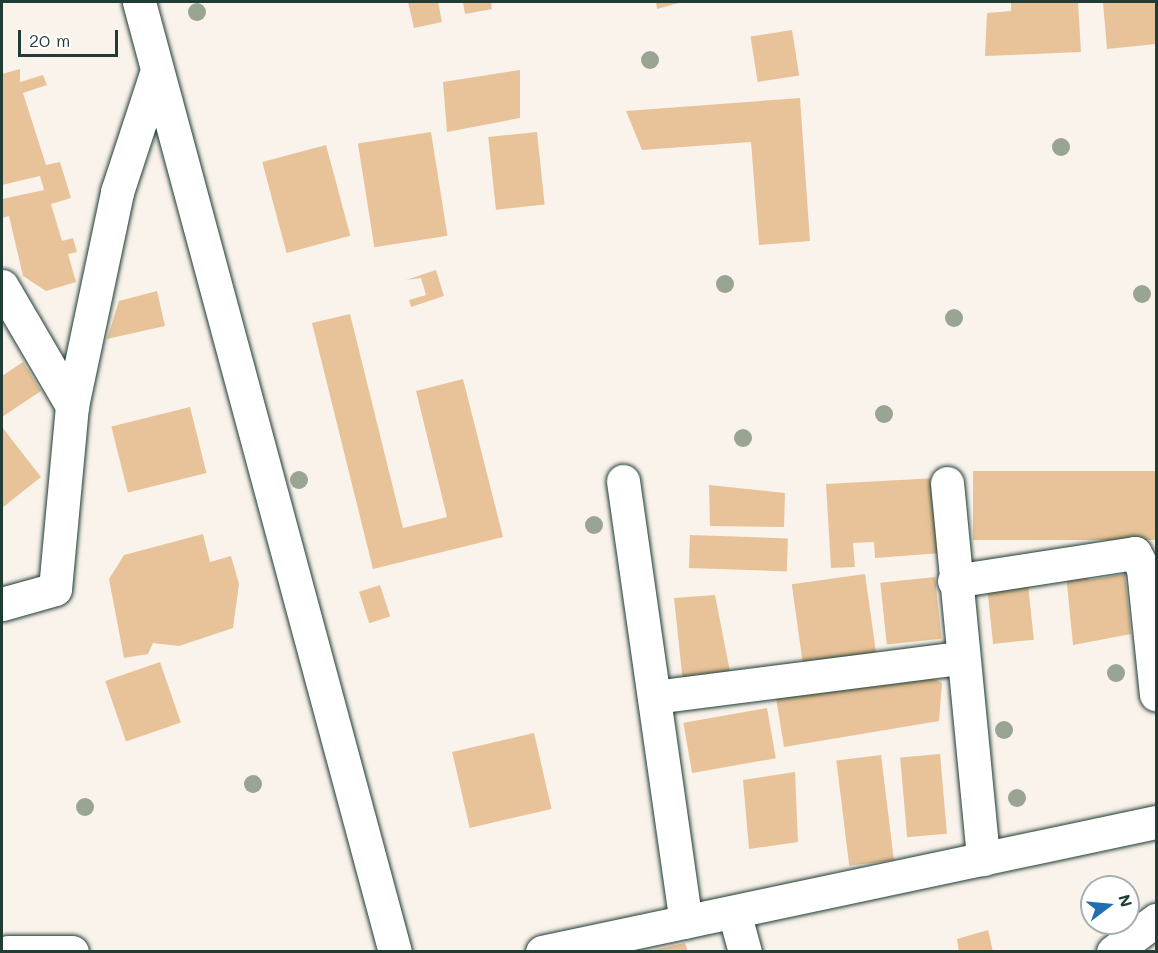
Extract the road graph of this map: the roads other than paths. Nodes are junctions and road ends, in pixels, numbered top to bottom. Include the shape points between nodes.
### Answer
1 (139, 2) edge
2 (157, 70) junction
3 (2, 286) edge
4 (72, 406) junction
5 (623, 481) dead end
6 (947, 483) dead end
7 (954, 581) junction
8 (2, 604) edge
9 (960, 658) junction
10 (1156, 694) edge
11 (654, 697) junction
12 (1156, 822) edge
13 (983, 859) junction
14 (734, 912) junction
15 (1156, 920) edge
16 (686, 921) junction
17 (7, 947) edge
18 (72, 951) edge
19 (395, 951) edge
20 (542, 951) edge
21 (746, 951) edge
22 (1113, 951) edge

1 - 2 main road
2 - 4 main road via 117,192
2 - 19 main road
3 - 4 main road
4 - 8 main road via 55,589
5 - 11 main road
6 - 7 main road
7 - 9 main road
7 - 10 main road via 1135,553 1143,569
9 - 11 main road
9 - 13 main road
11 - 16 main road
12 - 13 main road
13 - 14 main road
14 - 16 main road
14 - 21 main road
15 - 22 main road
16 - 20 main road
17 - 18 main road

